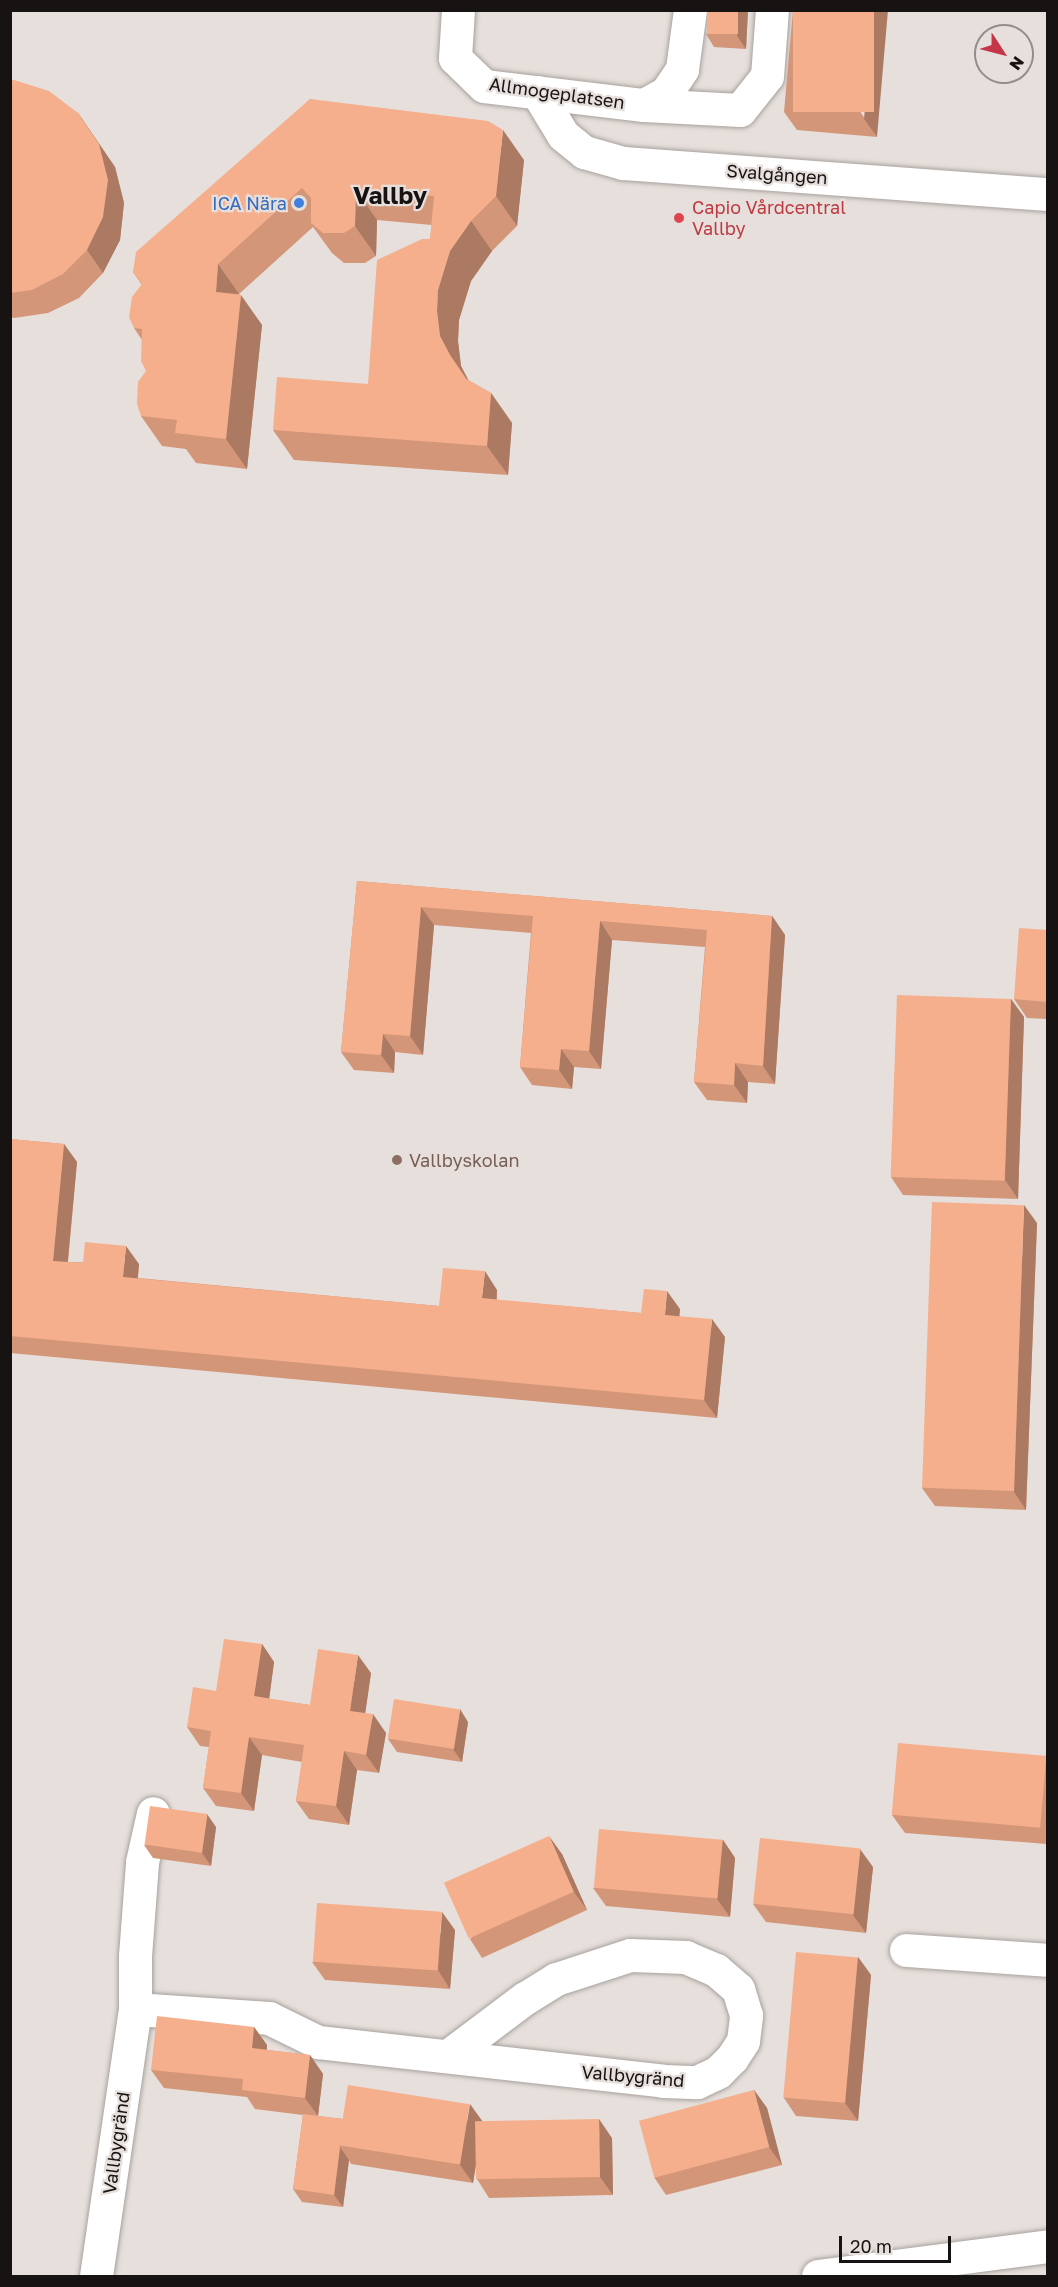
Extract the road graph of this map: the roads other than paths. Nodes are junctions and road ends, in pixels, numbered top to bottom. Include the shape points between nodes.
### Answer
1 (458, 10) edge
2 (690, 10) edge
3 (772, 10) edge
4 (537, 92) junction
5 (644, 105) junction
6 (1047, 194) edge
7 (153, 1813) edge
8 (906, 1950) dead end
9 (1047, 1960) edge
10 (135, 2009) junction
11 (448, 2056) junction
12 (1047, 2246) edge
13 (96, 2277) edge
14 (818, 2277) edge

1 - 4 street, Allmogeplatsen via 455,58 484,86
2 - 5 street, Allmogeplatsen via 682,69 666,93
3 - 5 street, Allmogeplatsen via 766,76 740,110
4 - 5 street, Allmogeplatsen
4 - 6 street, Svalgången via 563,135 584,152 623,163
7 - 10 street, Vallbygränd via 142,1862
8 - 9 street
10 - 11 street, Vallbygränd via 269,2018 318,2042
10 - 13 street, Vallbygränd
11 - 11 street, Vallbygränd via 698,2082 718,2072 732,2058 742,2041 746,2015 738,1989 716,1970 686,1957 630,1955 556,1979
12 - 14 street

